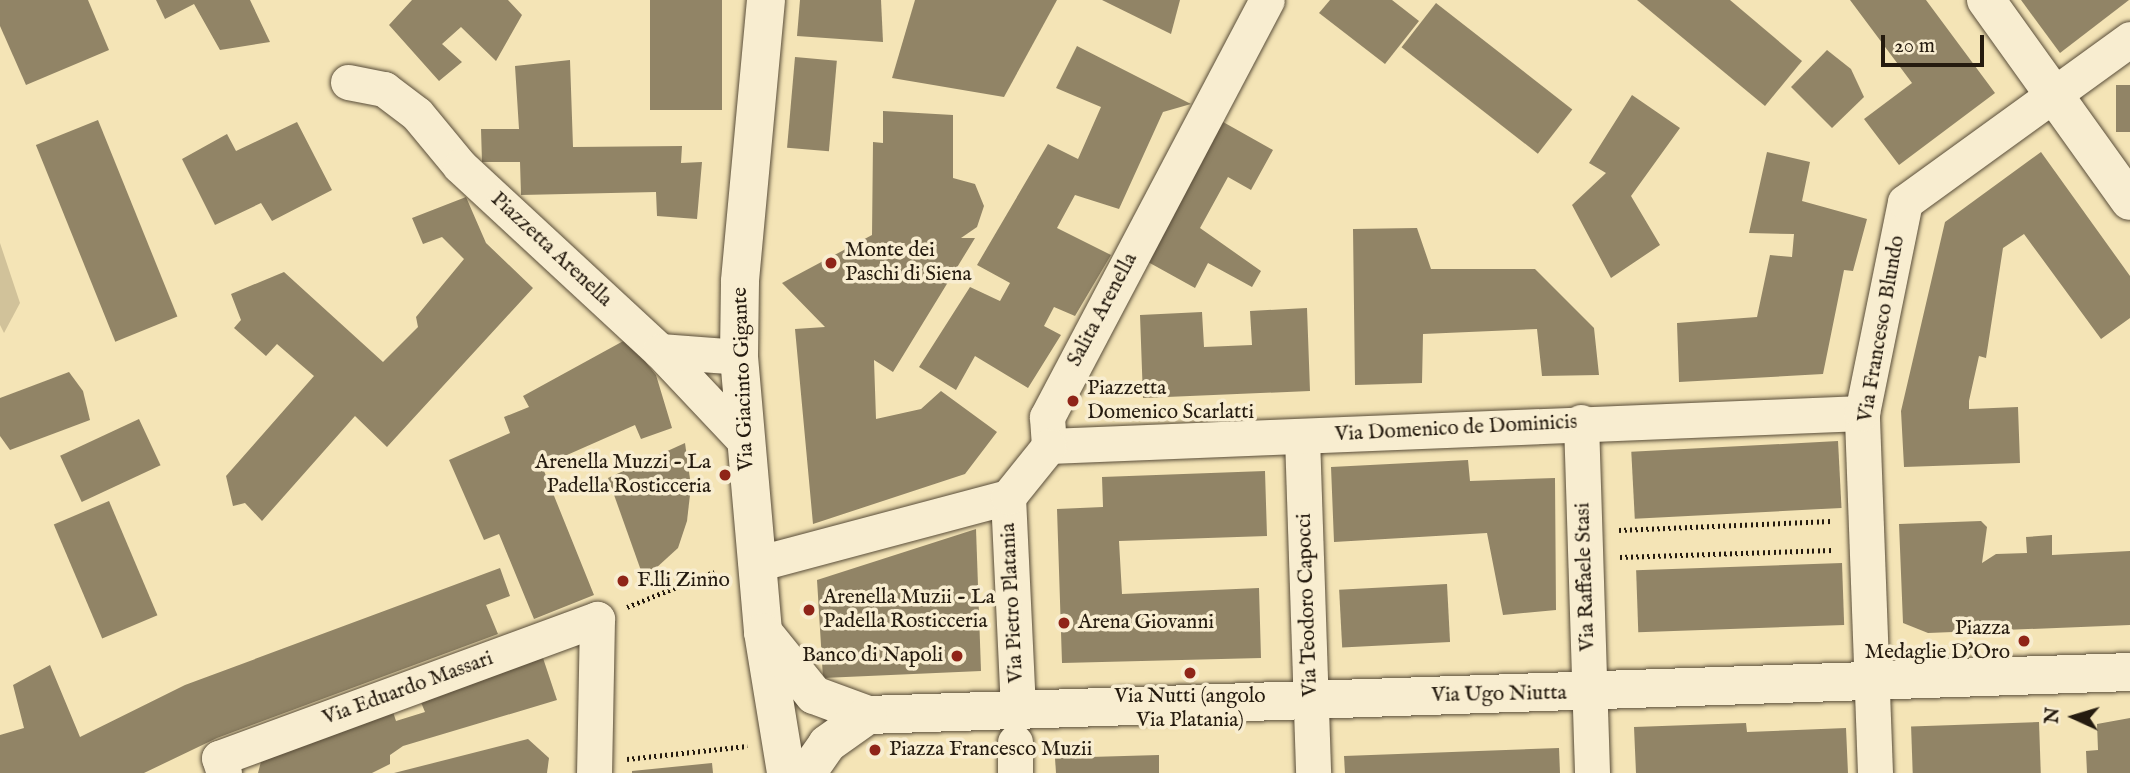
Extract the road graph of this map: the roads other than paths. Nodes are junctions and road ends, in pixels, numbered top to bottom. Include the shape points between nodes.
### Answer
1 (766, 0) edge
2 (1267, 0) edge
3 (1986, 0) edge
4 (2130, 39) edge
5 (348, 82) dead end
6 (2053, 95) junction
7 (2130, 201) edge
8 (660, 351) junction
9 (739, 357) junction
10 (1863, 413) junction
11 (1581, 422) junction
12 (1302, 437) junction
13 (744, 440) junction
14 (1049, 446) junction
15 (1009, 497) junction
16 (756, 564) junction
17 (763, 632) junction
18 (2130, 671) edge
19 (1874, 682) junction
20 (1590, 693) junction
21 (1312, 699) junction
22 (867, 715) junction
23 (1016, 741) edge
24 (783, 757) edge
25 (221, 766) edge
26 (593, 773) edge
27 (807, 773) edge
28 (1313, 773) edge
29 (1592, 773) edge
30 (1875, 773) edge

1 - 9 main road, Via Giacinto Gigante via 740,282
2 - 14 street, Salita Arenella via 1046,417
3 - 6 main road
4 - 6 street, Via Francesco Blundo
5 - 8 street, Piazzetta Arenella via 373,85 400,99 460,166
6 - 7 main road
6 - 10 street, Via Francesco Blundo via 1905,202
8 - 9 street
8 - 13 street, Piazzetta Arenella
9 - 13 main road, Via Giacinto Gigante
10 - 11 street, Via Domenico de Dominicis
10 - 19 street, Via Francesco Blundo
11 - 12 street, Via Domenico de Dominicis
11 - 20 street, Via Raffaele Stasi
12 - 14 street, Via Domenico de Dominicis
12 - 21 street, Via Teodoro Capocci
13 - 16 main road, Via Giacinto Gigante
14 - 15 street
15 - 16 street
15 - 23 street, Via Pietro Platania
16 - 17 main road, Via Giacinto Gigante
17 - 22 main road via 814,695
17 - 24 main road, Via Giacinto Gigante
18 - 19 main road, Via Ugo Niutta
19 - 20 main road, Via Ugo Niutta
19 - 30 street, Via Francesco Blundo
20 - 21 main road, Via Ugo Niutta
20 - 29 street, Via Raffaele Stasi
21 - 23 main road, Via Ugo Niutta
21 - 28 street, Via Teodoro Capocci
22 - 23 main road, Via Ugo Niutta
22 - 27 main road via 827,744
25 - 26 street, Via Eduardo Massari via 597,619

